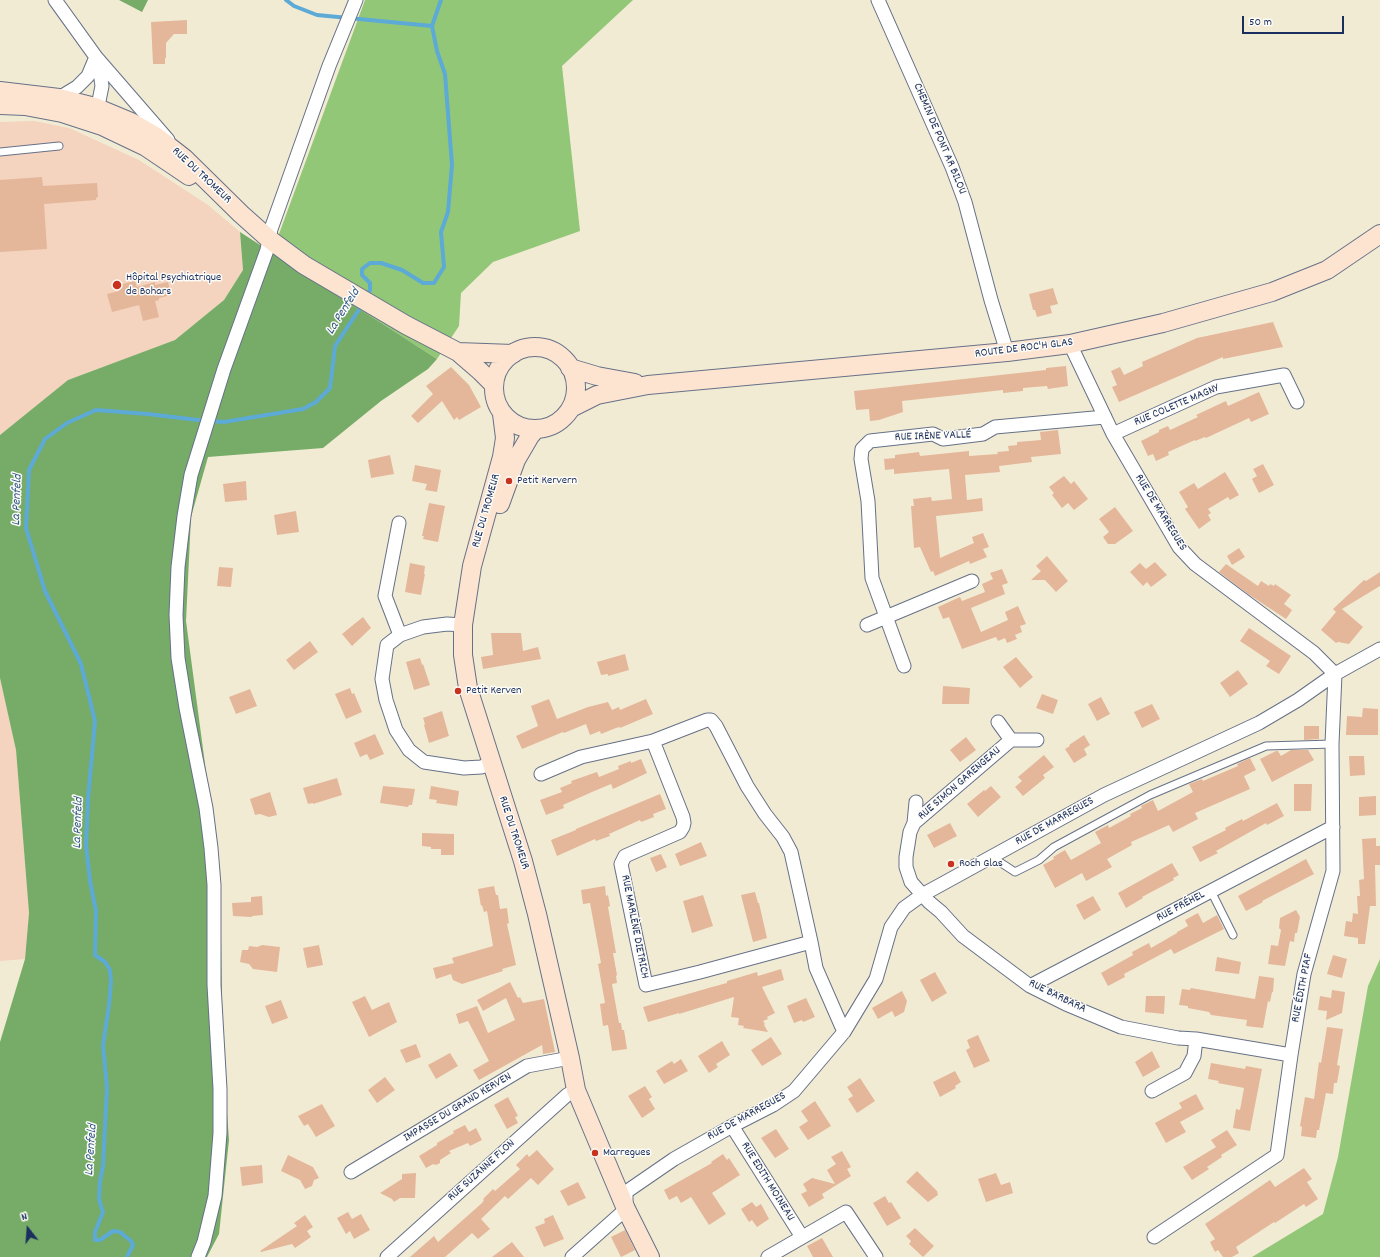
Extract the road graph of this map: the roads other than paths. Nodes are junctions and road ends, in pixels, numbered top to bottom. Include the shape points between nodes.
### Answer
1 (55, 0) edge
2 (356, 0) edge
3 (878, 0) edge
4 (96, 57) junction
5 (0, 91) edge
6 (59, 98) junction
7 (0, 101) edge
8 (0, 105) edge
9 (95, 107) junction
10 (102, 126) junction
11 (59, 146) dead end
12 (0, 152) edge
13 (184, 158) junction
14 (241, 214) junction
15 (1380, 234) edge
16 (270, 239) junction
17 (1070, 344) junction
18 (458, 352) junction
19 (1007, 352) junction
20 (513, 354) junction
21 (570, 368) junction
22 (648, 385) junction
23 (494, 386) junction
24 (1296, 402) dead end
25 (571, 408) junction
26 (502, 414) junction
27 (1105, 417) junction
28 (536, 429) junction
29 (1112, 434) junction
30 (399, 523) dead end
31 (972, 581) dead end
32 (885, 616) junction
33 (464, 617) junction
34 (867, 625) dead end
35 (400, 635) junction
36 (1380, 649) edge
37 (904, 666) dead end
38 (1335, 674) junction
39 (998, 722) dead end
40 (1011, 740) junction
41 (1037, 740) dead end
42 (653, 741) junction
43 (1332, 744) junction
44 (491, 764) junction
45 (541, 774) dead end
46 (916, 802) dead end
47 (914, 823) junction
48 (1333, 827) junction
49 (992, 856) junction
50 (1211, 891) junction
51 (922, 895) junction
52 (1233, 936) dead end
53 (811, 942) junction
54 (1030, 986) junction
55 (844, 1032) junction
56 (1196, 1039) junction
57 (1291, 1055) junction
58 (570, 1058) junction
59 (576, 1090) junction
60 (1152, 1091) dead end
61 (732, 1126) junction
62 (351, 1172) dead end
63 (626, 1201) junction
64 (802, 1238) junction
65 (1154, 1238) dead end
66 (390, 1256) edge
67 (198, 1257) edge
68 (572, 1257) edge
69 (650, 1257) edge
70 (658, 1257) edge
71 (768, 1257) edge
72 (876, 1257) edge

1 - 4 street
2 - 16 street via 328,66 271,229
3 - 19 street, CHEMIN DE PONT AR BILOU via 965,202
4 - 6 street via 88,76 77,87
4 - 9 street via 102,86
4 - 13 street
5 - 6 main road, RUE DU TROMEUR
6 - 9 main road, RUE DU TROMEUR
7 - 9 street via 43,103 82,113
8 - 10 main road, RUE DU TROMEUR via 26,106 62,113
9 - 10 street via 96,116
9 - 13 main road, RUE DU TROMEUR via 131,122 157,137
10 - 14 main road, RUE DU TROMEUR via 146,147
11 - 12 lane
13 - 14 main road, RUE DU TROMEUR
14 - 16 main road, RUE DU TROMEUR
15 - 17 main road, ROUTE DE ROC'H GLAS via 1326,270 1272,292 1163,323
16 - 18 main road, RUE DU TROMEUR via 304,265 406,325
16 - 67 street via 224,369 192,475 178,567 178,658 206,808 214,885 214,984 220,1089 220,1133 215,1196
17 - 19 main road, ROUTE DE ROC'H GLAS
17 - 27 street, RUE DE MARREGUES
18 - 20 main road, RUE DU TROMEUR
18 - 23 main road, RUE DU TROMEUR
19 - 22 main road, ROUTE DE ROC'H GLAS
20 - 21 main road via 523,349 545,348 564,359
20 - 23 main road via 500,367
21 - 22 main road, ROUTE DE ROC'H GLAS via 597,376
21 - 25 main road via 576,388
22 - 25 main road, ROUTE DE ROC'H GLAS via 597,395
23 - 26 main road
24 - 29 street, RUE COLETTE MAGNY via 1284,375 1216,387
25 - 28 main road via 556,423
26 - 28 main road via 521,427
26 - 33 main road, RUE DU TROMEUR via 505,438 502,457 472,566
27 - 29 street, RUE DE MARREGUES
27 - 32 street, RUE IRÈNE VALLÉ via 995,427 983,434 943,439 933,434 870,441 862,449 861,459 868,501 872,578
28 - 33 main road, RUE DU TROMEUR via 516,460
29 - 38 street, RUE DE MARREGUES via 1179,547 1187,556 1314,653
30 - 35 street via 385,596
31 - 32 street
32 - 34 street
32 - 37 street, RUE IRÈNE VALLÉ
33 - 35 street via 447,624 423,627
33 - 44 main road, RUE DU TROMEUR via 463,655 468,688
35 - 44 street via 387,646 382,679 396,730 409,750 424,762 464,768
36 - 38 street, RUE DE MARREGUES
38 - 43 street, RUE ÉDITH PIAF
38 - 49 street, RUE DE MARREGUES via 1259,723 1104,795
39 - 40 street, RUE SIMON GARENGEAU
40 - 41 street, RUE SIMON GARENGEAU
40 - 47 street, RUE SIMON GARENGEAU
42 - 45 street via 580,757
42 - 53 street via 706,720 711,720 716,726 746,786 791,852
42 - 53 street, RUE MARLÈNE DIETRICH via 684,823 680,832 625,856 621,864 646,985
43 - 48 street, RUE ÉDITH PIAF
43 - 49 lane via 1266,746 1150,795 1054,847 1039,860 1015,872
44 - 58 main road, RUE DU TROMEUR via 523,861
46 - 47 street
47 - 51 street, RUE SIMON GARENGEAU via 910,832 906,867 911,882
48 - 50 street, RUE FRÉHEL
48 - 57 street, RUE ÉDITH PIAF via 1333,870 1304,974
49 - 51 street, RUE DE MARREGUES
50 - 52 lane
50 - 54 street, RUE FRÉHEL
51 - 54 street, RUE BARBARA via 963,936
51 - 55 street, RUE DE MARREGUES via 904,908 891,927 876,979
53 - 55 street via 816,968
54 - 56 street, RUE BARBARA via 1121,1027
55 - 61 street, RUE DE MARREGUES via 794,1091
56 - 57 street, RUE BARBARA
56 - 60 street via 1194,1056 1185,1073
57 - 65 street, RUE ÉDITH PIAF via 1277,1155
58 - 59 main road, RUE DU TROMEUR
58 - 62 street, IMPASSE DU GRAND KERVEN via 527,1066
58 - 63 main road, RUE DU TROMEUR
59 - 63 main road, RUE DU TROMEUR
59 - 66 street, RUE SUZANNE FLON via 567,1095
61 - 63 street, RUE DE MARREGUES via 674,1159
61 - 64 street, RUE EDITH MOINEAU
63 - 68 street, RUE DE MARREGUES
63 - 69 main road, RUE DU TROMEUR
63 - 70 main road, RUE DU TROMEUR
64 - 71 street
64 - 72 street via 846,1212

